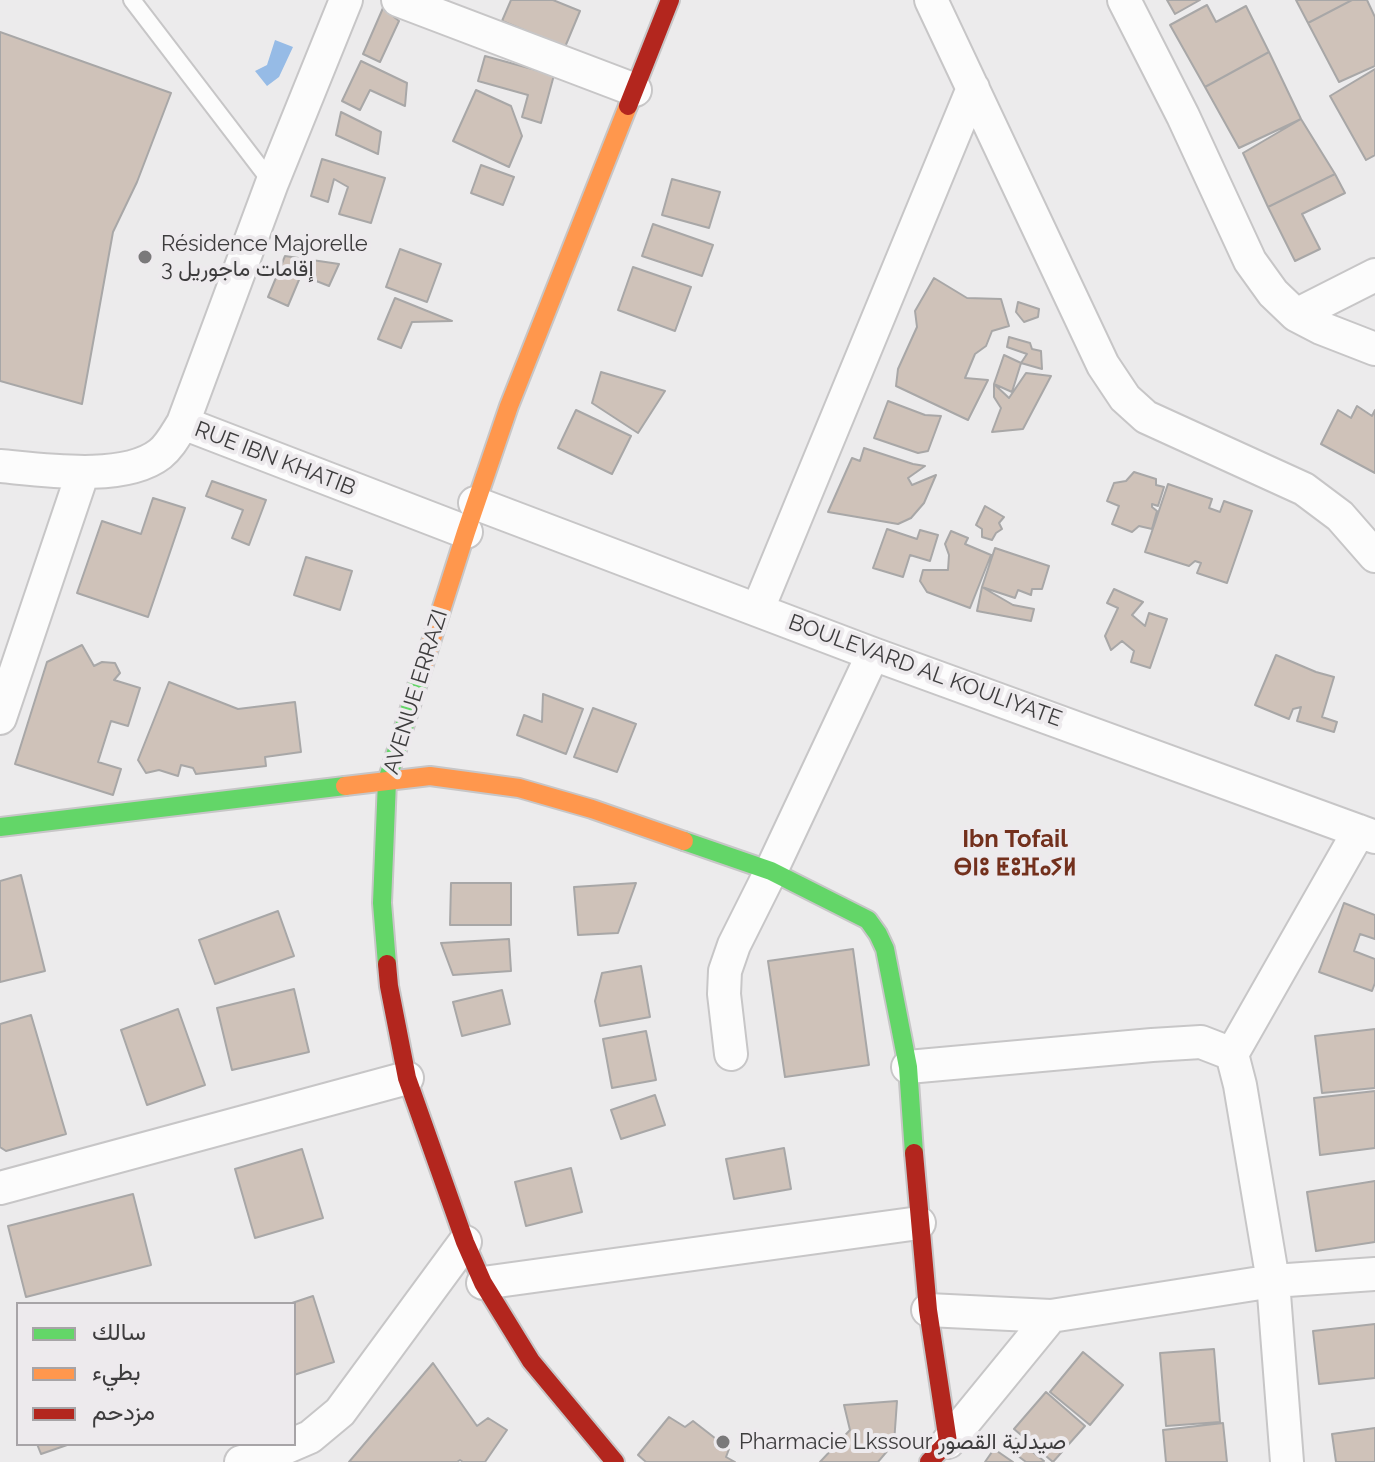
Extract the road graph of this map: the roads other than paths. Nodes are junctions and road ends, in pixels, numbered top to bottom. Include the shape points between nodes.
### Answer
1 (132, 0) edge
2 (346, 0) edge
3 (398, 0) edge
4 (670, 0) edge
5 (931, 0) edge
6 (1124, 0) edge
7 (973, 88) junction
8 (635, 90) junction
9 (272, 183) junction
10 (1375, 275) edge
11 (1296, 315) junction
12 (1375, 349) edge
13 (183, 423) junction
14 (0, 466) edge
15 (83, 472) junction
16 (470, 518) junction
17 (1375, 556) edge
18 (758, 609) junction
19 (873, 654) junction
20 (0, 718) edge
21 (387, 781) junction
22 (0, 827) edge
23 (1367, 834) edge
24 (771, 871) junction
25 (731, 1054) dead end
26 (1232, 1054) junction
27 (908, 1067) junction
28 (407, 1078) junction
29 (0, 1188) edge
30 (919, 1223) junction
31 (465, 1242) junction
32 (1375, 1274) edge
33 (1273, 1281) junction
34 (483, 1283) junction
35 (928, 1310) junction
36 (1051, 1316) junction
37 (296, 1443) edge
38 (289, 1446) edge
39 (938, 1452) edge
40 (241, 1462) edge
41 (615, 1462) edge
42 (1287, 1462) edge

1 - 9 lane
2 - 9 street
3 - 8 street
4 - 8 street, AVENUE ERRAZI
5 - 7 street
6 - 11 street via 1250,261
7 - 17 street via 1103,365 1125,398 1146,417 1304,489 1340,516
7 - 18 street
8 - 16 street, AVENUE ERRAZI
9 - 13 street
10 - 11 street
11 - 12 street
13 - 15 street, RUE IBN KHATIB via 159,455 113,471
13 - 16 street, RUE IBN KHATIB
14 - 15 street, RUE IBN KHATIB
15 - 20 street
16 - 18 street, BOULEVARD AL KOULIYATE
16 - 21 street, AVENUE ERRAZI
18 - 19 street, BOULEVARD AL KOULIYATE
19 - 23 street, BOULEVARD AL KOULIYATE
19 - 24 street
21 - 22 street
21 - 24 street via 430,776 519,788
21 - 28 street, AVENUE ERRAZI via 382,903 389,986
23 - 26 street
24 - 25 street via 725,971
24 - 27 street via 868,920 878,934
26 - 27 street via 1201,1042
26 - 33 street
27 - 30 street
28 - 29 street
28 - 31 street, AVENUE ERRAZI
30 - 34 street
30 - 35 street
31 - 34 street, AVENUE ERRAZI
31 - 37 street via 340,1412
32 - 33 street
33 - 36 street
33 - 42 street
34 - 41 street, AVENUE ERRAZI via 531,1361
35 - 36 street
35 - 39 street
36 - 39 street
38 - 40 street

